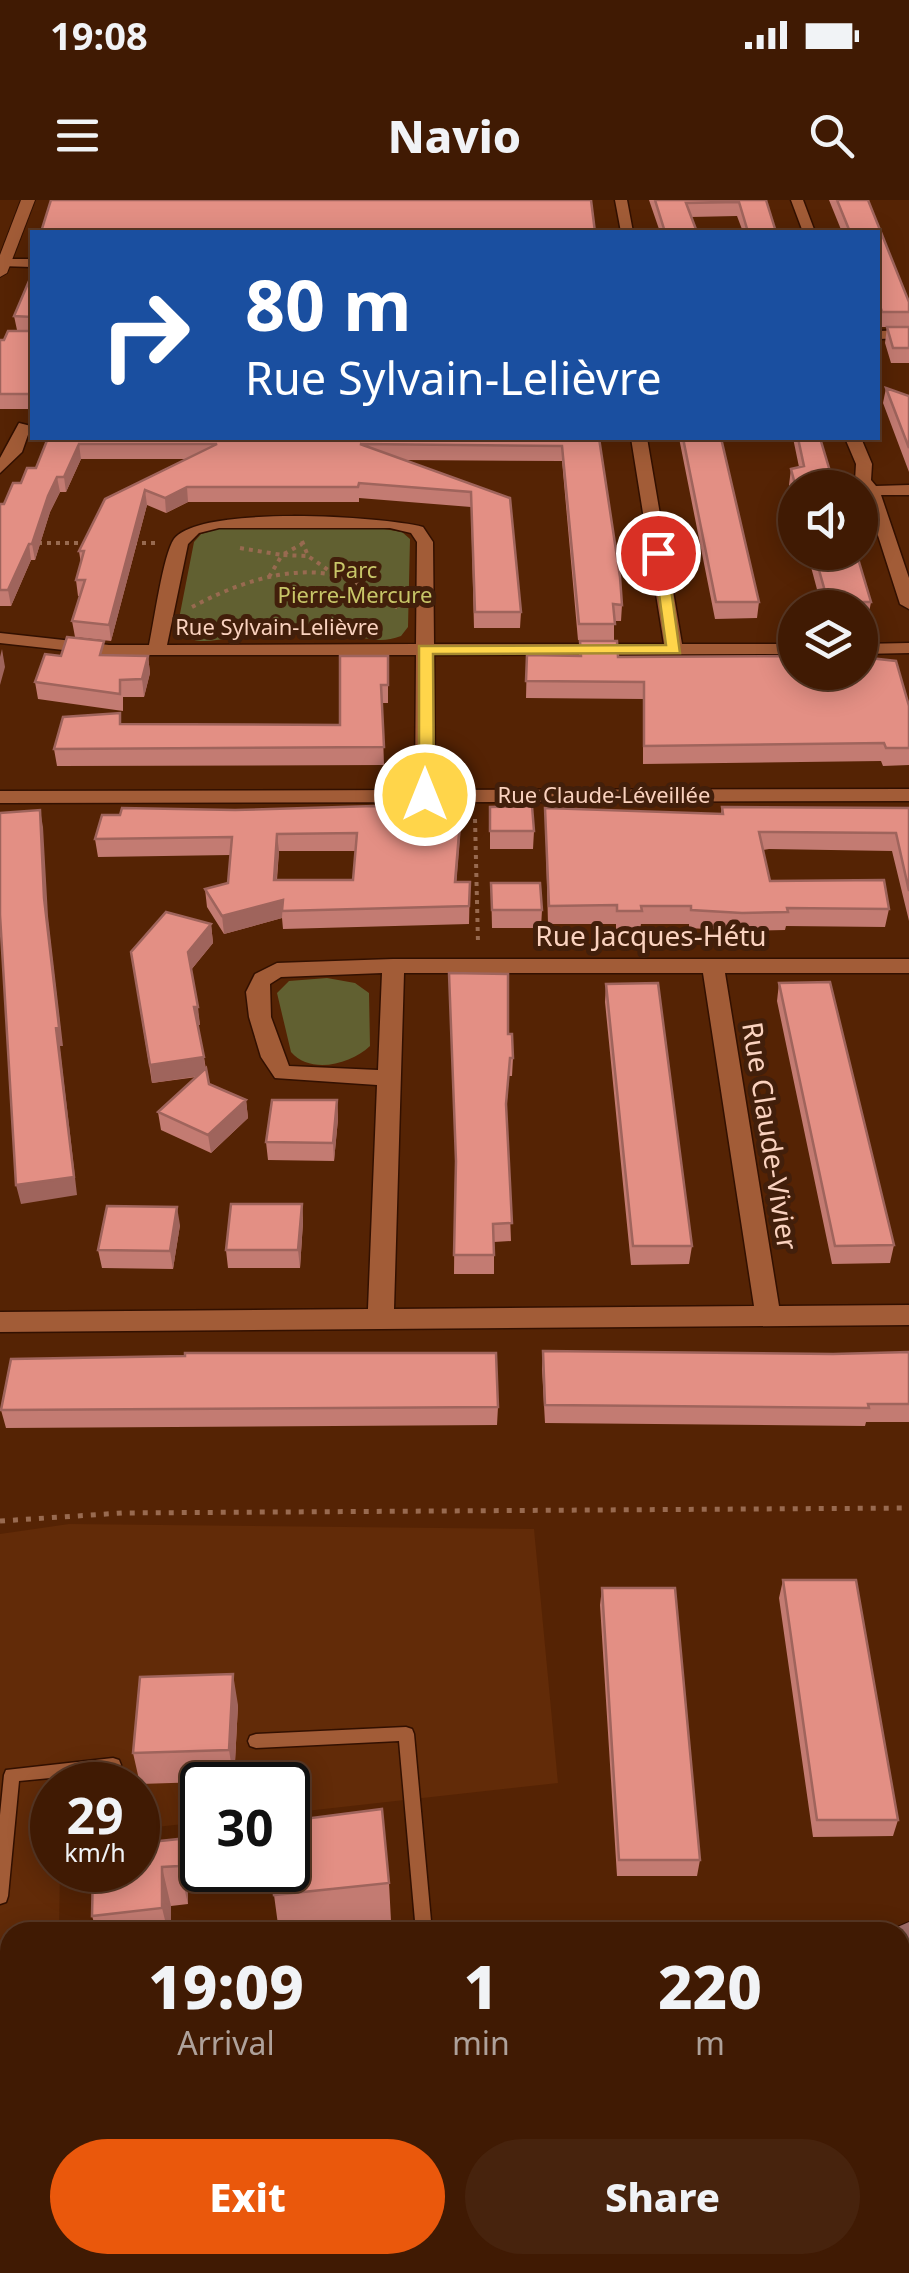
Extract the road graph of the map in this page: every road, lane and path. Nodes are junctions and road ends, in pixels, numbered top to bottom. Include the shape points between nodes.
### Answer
1 (28, 200) edge
2 (622, 200) edge
3 (797, 200) edge
4 (627, 230) edge
5 (807, 230) edge
6 (30, 263) edge
7 (2, 268) edge
8 (880, 334) edge
9 (909, 334) edge
10 (0, 426) edge
11 (28, 426) edge
12 (638, 440) edge
13 (854, 440) edge
14 (0, 468) edge
15 (863, 470) edge
16 (909, 490) edge
17 (878, 491) edge
18 (878, 509) edge
19 (302, 529) dead end
20 (37, 542) edge
21 (92, 543) edge
22 (129, 543) edge
23 (166, 543) dead end
24 (302, 544) junction
25 (240, 548) dead end
26 (282, 555) junction
27 (308, 556) junction
28 (338, 576) junction
29 (269, 577) junction
30 (909, 604) edge
31 (189, 608) dead end
32 (409, 612) dead end
33 (0, 638) edge
34 (909, 648) edge
35 (424, 649) junction
36 (778, 649) edge
37 (878, 649) edge
38 (157, 650) junction
39 (674, 650) junction
40 (425, 795) junction
41 (909, 795) edge
42 (0, 797) edge
43 (475, 806) dead end
44 (479, 956) dead end
45 (392, 966) junction
46 (713, 966) junction
47 (909, 966) edge
48 (388, 1078) junction
49 (768, 1316) junction
50 (909, 1316) edge
51 (381, 1319) junction
52 (0, 1322) edge
53 (909, 1508) edge
54 (0, 1522) edge
55 (256, 1741) dead end
56 (30, 1772) edge
57 (0, 1896) edge
58 (423, 1922) edge

1 - 7 street
2 - 4 street
3 - 5 street
6 - 7 street
8 - 9 street
10 - 11 street
11 - 14 street
12 - 39 street
13 - 15 street
16 - 17 street
18 - 30 street
19 - 24 path
20 - 21 path
22 - 23 path
24 - 26 path
24 - 27 path
25 - 26 path
26 - 27 path
26 - 29 path
27 - 28 path
28 - 29 path
28 - 32 path
29 - 31 path via 229,587
33 - 38 street, Rue Sylvain-Lelièvre
34 - 37 street
35 - 38 street, Rue Sylvain-Lelièvre
35 - 38 street via 424,538 409,526 377,522 218,523 193,530 180,543
35 - 39 street, Rue Sylvain-Lelièvre
35 - 40 street
36 - 39 street, Rue Sylvain-Lelièvre
40 - 41 street, Rue Claude-Léveillée
40 - 42 street, Rue Claude-Léveillée
43 - 44 path
45 - 46 street, Rue Jacques-Hétu
45 - 48 street
45 - 48 street, Rue Jacques-Hétu via 277,970 257,991 271,1061 283,1073
46 - 47 street, Rue Jacques-Hétu
46 - 49 street, Rue Claude-Vivier
48 - 51 street
49 - 50 street
49 - 51 street
51 - 52 street
53 - 54 path via 122,1513
55 - 58 lane via 406,1734
56 - 57 lane via 12,1774

